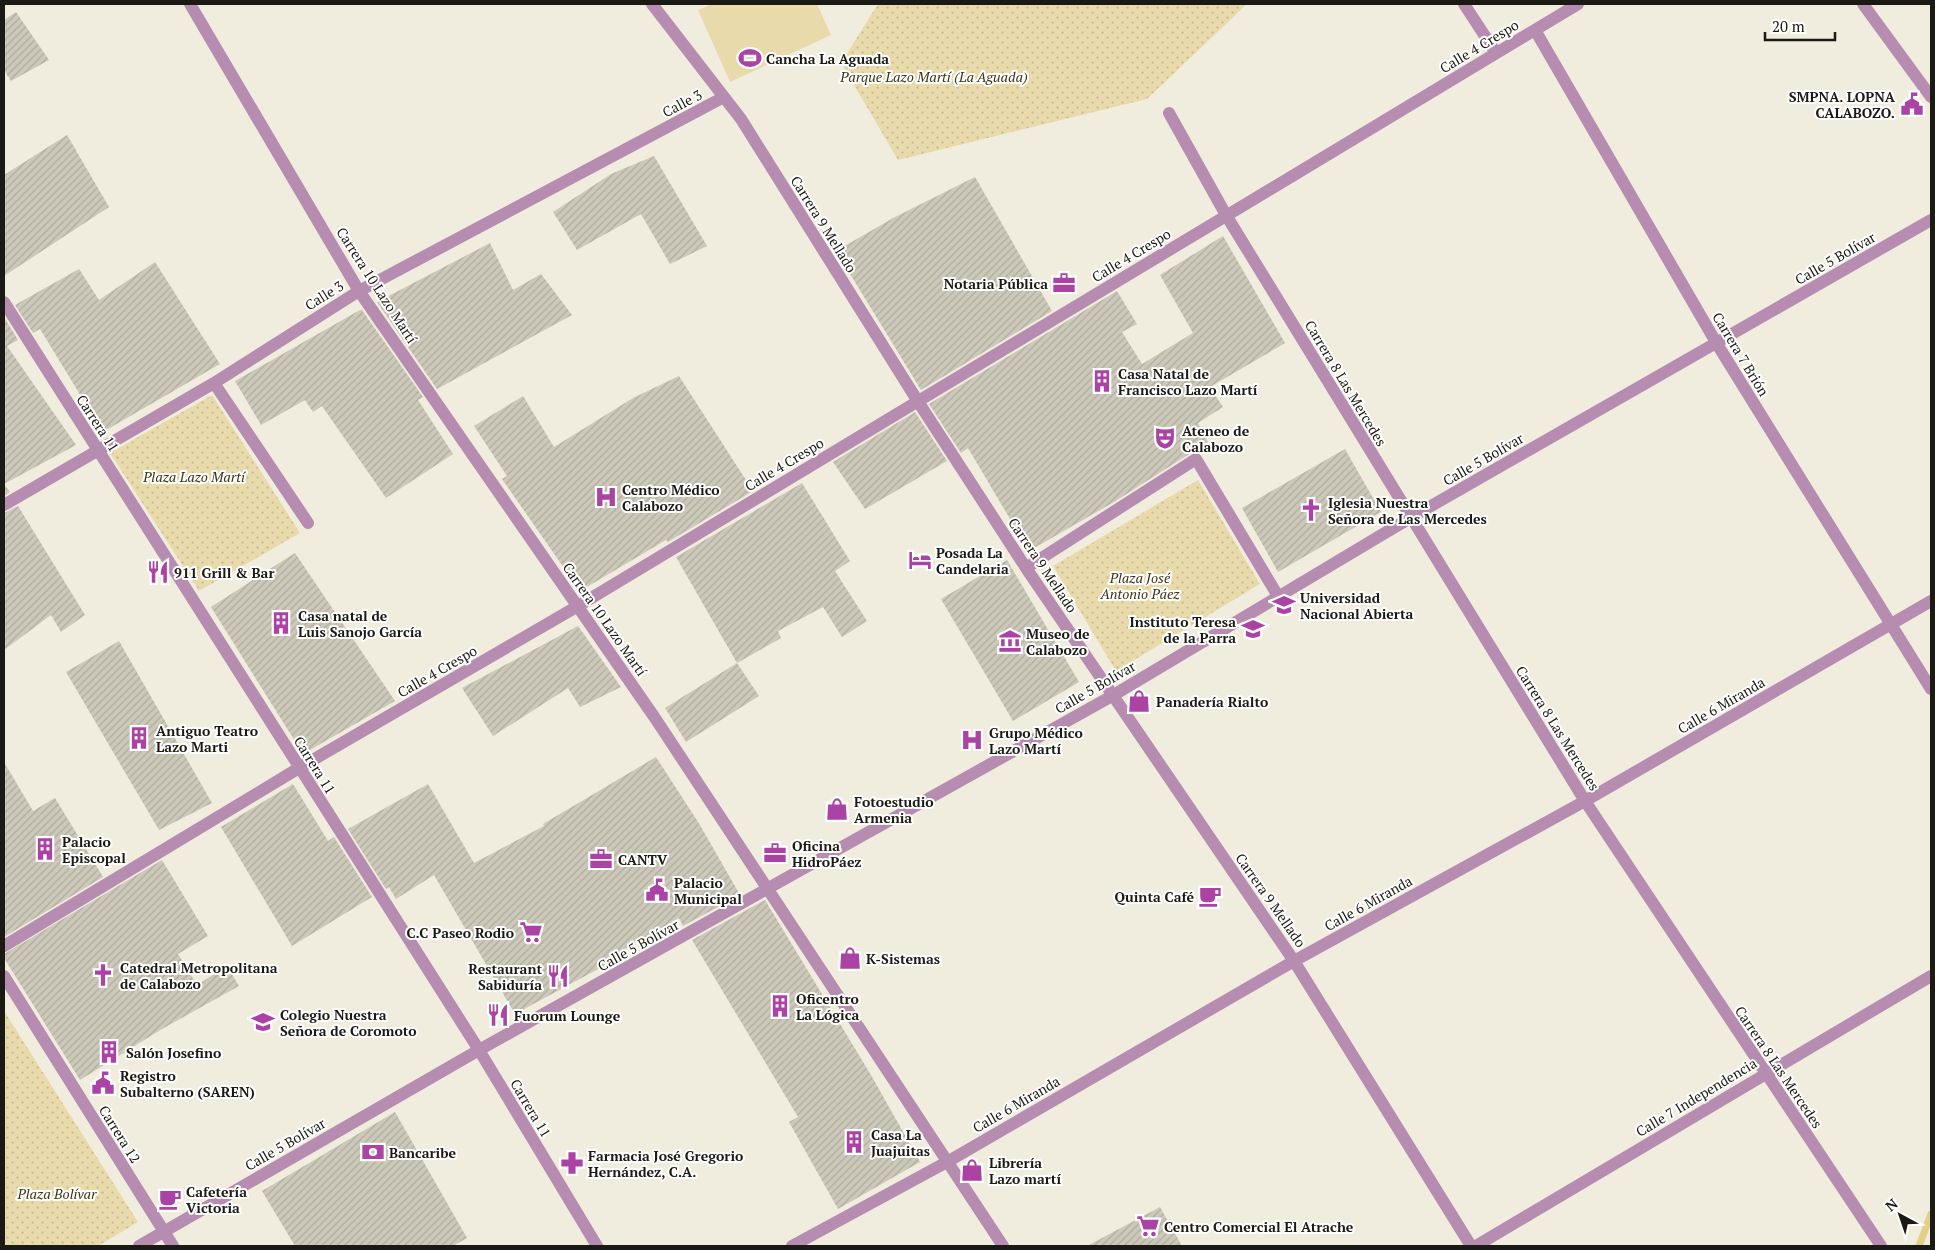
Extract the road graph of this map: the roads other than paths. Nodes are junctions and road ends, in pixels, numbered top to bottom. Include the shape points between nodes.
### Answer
1 (190, 4) edge
2 (652, 4) edge
3 (1464, 4) edge
4 (1578, 4) edge
5 (1863, 4) edge
6 (1535, 30) junction
7 (1496, 53) junction
8 (1931, 97) edge
9 (722, 98) junction
10 (1169, 114) dead end
11 (1226, 215) junction
12 (1931, 220) edge
13 (359, 291) junction
14 (4, 302) edge
15 (1717, 344) junction
16 (214, 383) junction
17 (917, 400) junction
18 (98, 450) junction
19 (4, 505) edge
20 (1410, 518) junction
21 (308, 523) dead end
22 (1026, 568) junction
23 (1278, 596) junction
24 (1931, 602) edge
25 (578, 606) junction
26 (1891, 625) junction
27 (1931, 689) edge
28 (1112, 696) junction
29 (299, 768) junction
30 (1585, 801) junction
31 (768, 890) junction
32 (4, 946) edge
33 (1294, 961) junction
34 (4, 976) edge
35 (1931, 976) edge
36 (479, 1050) junction
37 (1765, 1073) junction
38 (946, 1162) junction
39 (164, 1232) junction
40 (139, 1246) edge
41 (173, 1246) edge
42 (597, 1246) edge
43 (792, 1246) edge
44 (1003, 1246) edge
45 (1471, 1246) edge
46 (1476, 1246) edge
47 (1881, 1246) edge

1 - 13 street, Carrera 10 Lazo Martí
2 - 9 street, Carrera 9 Mellado
3 - 7 street
4 - 6 street, Calle 4 Crespo
5 - 8 street
6 - 7 street, Calle 4 Crespo
6 - 15 street, Carrera 7 Brión
7 - 11 street, Calle 4 Crespo
9 - 13 street, Calle 3
9 - 17 street, Carrera 9 Mellado via 741,120
10 - 11 street, Carrera 8 Las Mercedes
11 - 17 street, Calle 4 Crespo
11 - 20 street, Carrera 8 Las Mercedes
12 - 15 street, Calle 5 Bolívar
13 - 16 street, Calle 3
13 - 25 street, Carrera 10 Lazo Martí
14 - 18 street, Carrera 11
15 - 20 street, Calle 5 Bolívar
15 - 26 street, Carrera 7 Brión
16 - 18 street, Calle 3
16 - 21 street
17 - 22 street, Carrera 9 Mellado
17 - 25 street, Calle 4 Crespo
18 - 19 street, Calle 3
18 - 29 street, Carrera 11
20 - 23 street, Calle 5 Bolívar
20 - 30 street, Carrera 8 Las Mercedes
22 - 23 street via 1196,458
22 - 28 street, Carrera 9 Mellado
23 - 28 street, Calle 5 Bolívar
24 - 26 street, Calle 6 Miranda
25 - 29 street, Calle 4 Crespo
25 - 31 street, Carrera 10 Lazo Martí
26 - 27 street, Carrera 7 Brión
26 - 30 street, Calle 6 Miranda
28 - 31 street, Calle 5 Bolívar
28 - 33 street, Carrera 9 Mellado
29 - 32 street, Calle 4 Crespo
29 - 36 street, Carrera 11
30 - 33 street, Calle 6 Miranda
30 - 37 street, Carrera 8 Las Mercedes
31 - 36 street, Calle 5 Bolívar
31 - 38 street, Carrera 10 Lazo Martí
33 - 38 street, Calle 6 Miranda
33 - 45 street, Carrera 9 Mellado
34 - 39 street, Carrera 12
35 - 37 street, Calle 7 Independencia
36 - 39 street, Calle 5 Bolívar
36 - 42 street, Carrera 11
37 - 46 street, Calle 7 Independencia
37 - 47 street, Carrera 8 Las Mercedes
38 - 43 street, Calle 6 Miranda
38 - 44 street, Carrera 10 Lazo Martí
39 - 40 street, Calle 5 Bolívar
39 - 41 street, Carrera 12

